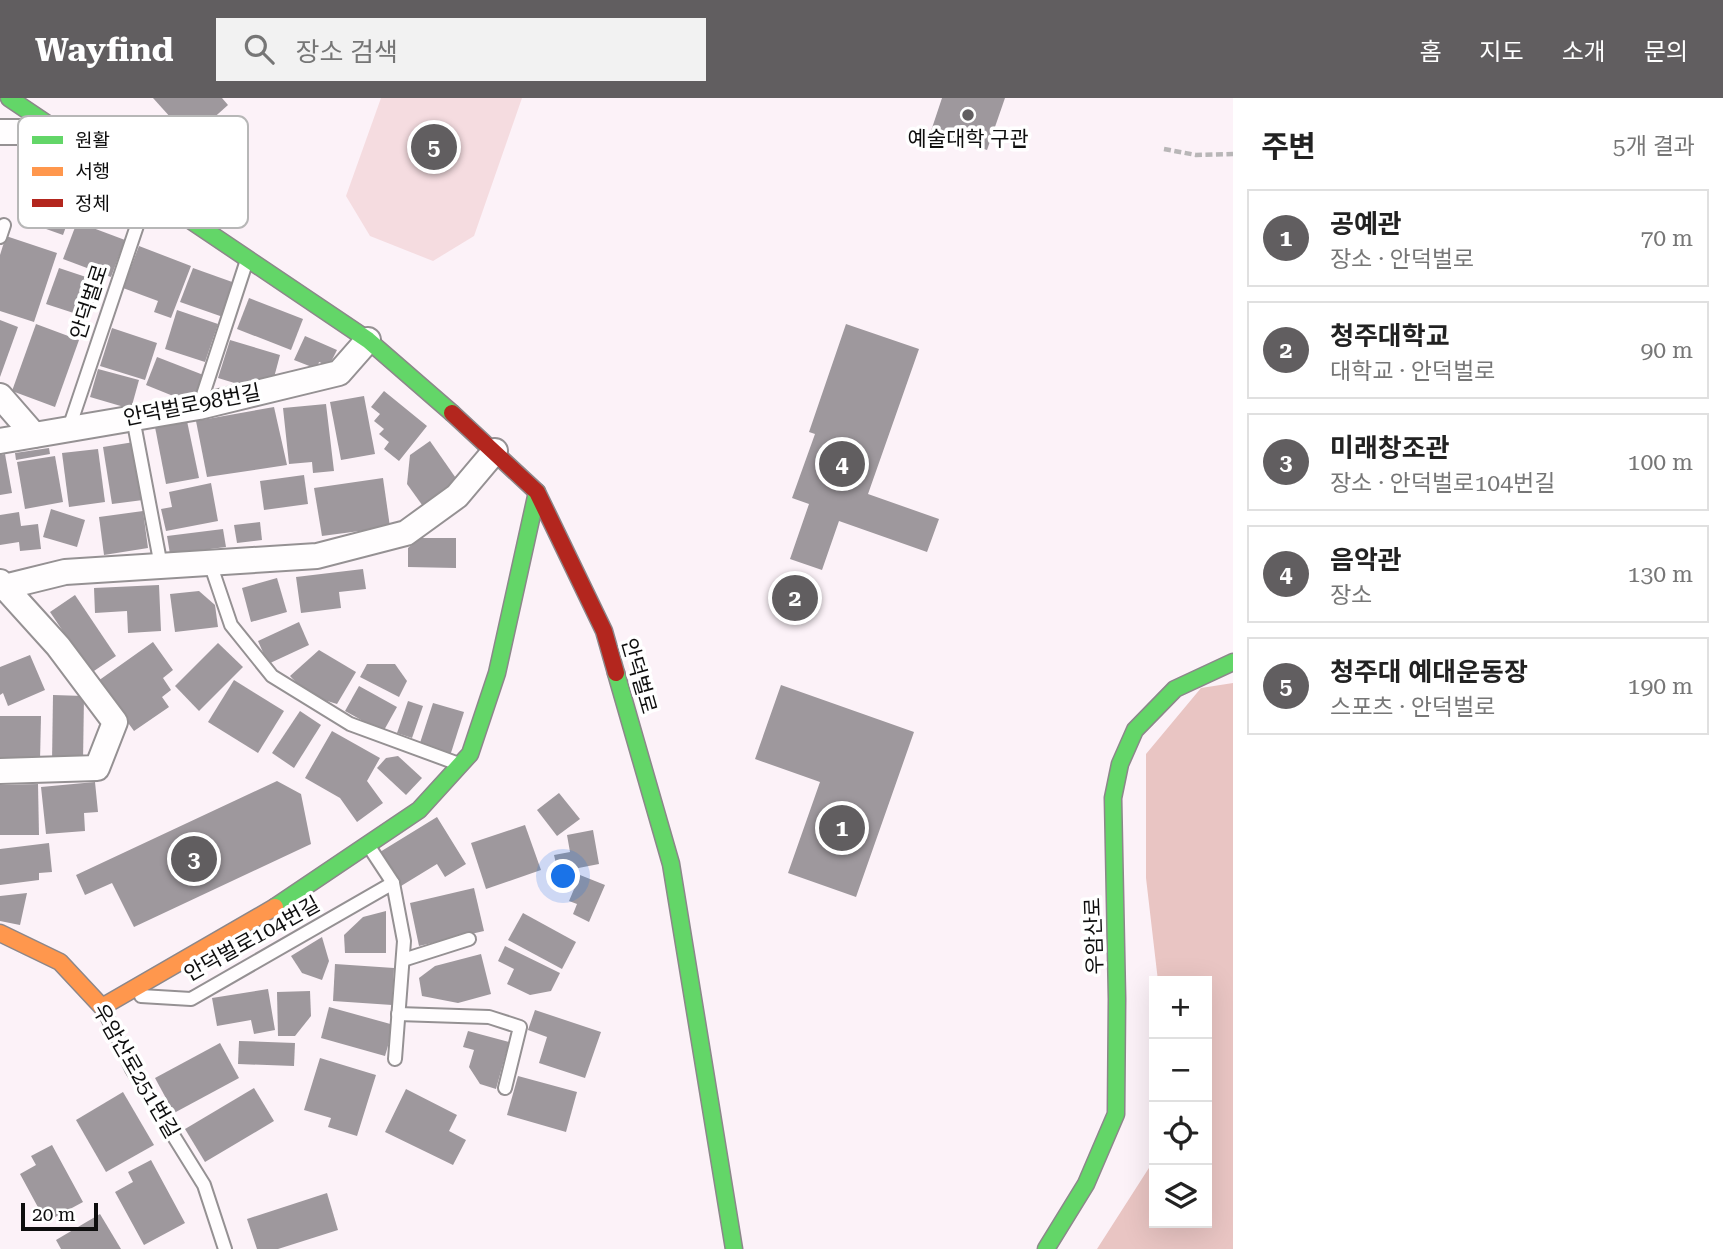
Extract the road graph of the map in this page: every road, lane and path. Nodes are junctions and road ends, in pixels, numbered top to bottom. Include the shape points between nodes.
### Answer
1 (9, 98) edge
2 (35, 116) edge
3 (0, 132) edge
4 (18, 132) edge
5 (1164, 149) dead end
6 (1233, 154) edge
7 (136, 228) edge
8 (205, 228) edge
9 (248, 257) junction
10 (368, 340) junction
11 (0, 396) edge
12 (199, 407) junction
13 (133, 418) junction
14 (69, 428) junction
15 (34, 435) junction
16 (0, 441) edge
17 (495, 451) junction
18 (537, 492) junction
19 (209, 563) junction
20 (161, 566) junction
21 (1, 586) edge
22 (1233, 662) edge
23 (460, 765) junction
24 (0, 771) edge
25 (368, 845) junction
26 (393, 883) junction
27 (0, 933) edge
28 (469, 939) dead end
29 (403, 960) junction
30 (123, 994) junction
31 (102, 1007) junction
32 (398, 1014) junction
33 (395, 1059) dead end
34 (505, 1088) dead end
35 (225, 1249) edge
36 (733, 1249) edge
37 (1046, 1249) edge

1 - 2 street, 안덕벌로
3 - 4 street
5 - 6 path via 1196,155
7 - 14 lane, 안덕벌로
8 - 9 street, 안덕벌로
9 - 10 street, 안덕벌로
9 - 12 lane
10 - 12 street, 안덕벌로98번길 via 338,373
10 - 17 street, 안덕벌로
11 - 15 street
12 - 13 street, 안덕벌로98번길
13 - 14 street, 안덕벌로98번길
13 - 20 lane
14 - 15 street, 안덕벌로98번길
15 - 16 street, 안덕벌로98번길
17 - 18 street, 안덕벌로
17 - 19 street via 457,496 406,533 317,556
18 - 23 street, 안덕벌로104번길 via 497,673 470,754
18 - 36 street, 안덕벌로 via 604,631 671,864
19 - 20 street
19 - 23 lane via 231,625 272,676 350,724
20 - 21 street via 65,572
21 - 24 street via 58,646 115,722 97,768
22 - 37 street, 우암산로 via 1175,689 1135,730 1120,764 1113,798 1116,1114 1086,1184
23 - 25 street, 안덕벌로104번길 via 419,810
25 - 26 lane
25 - 30 street, 안덕벌로104번길 via 271,910
26 - 29 lane
26 - 30 lane, 안덕벌로104번길 via 191,999
27 - 31 street, 우암산로251번길 via 60,962
28 - 29 lane
29 - 32 lane
30 - 31 street, 안덕벌로104번길
31 - 35 lane, 우암산로251번길 via 132,1069 204,1185
32 - 33 lane
32 - 34 lane via 489,1017 520,1027

